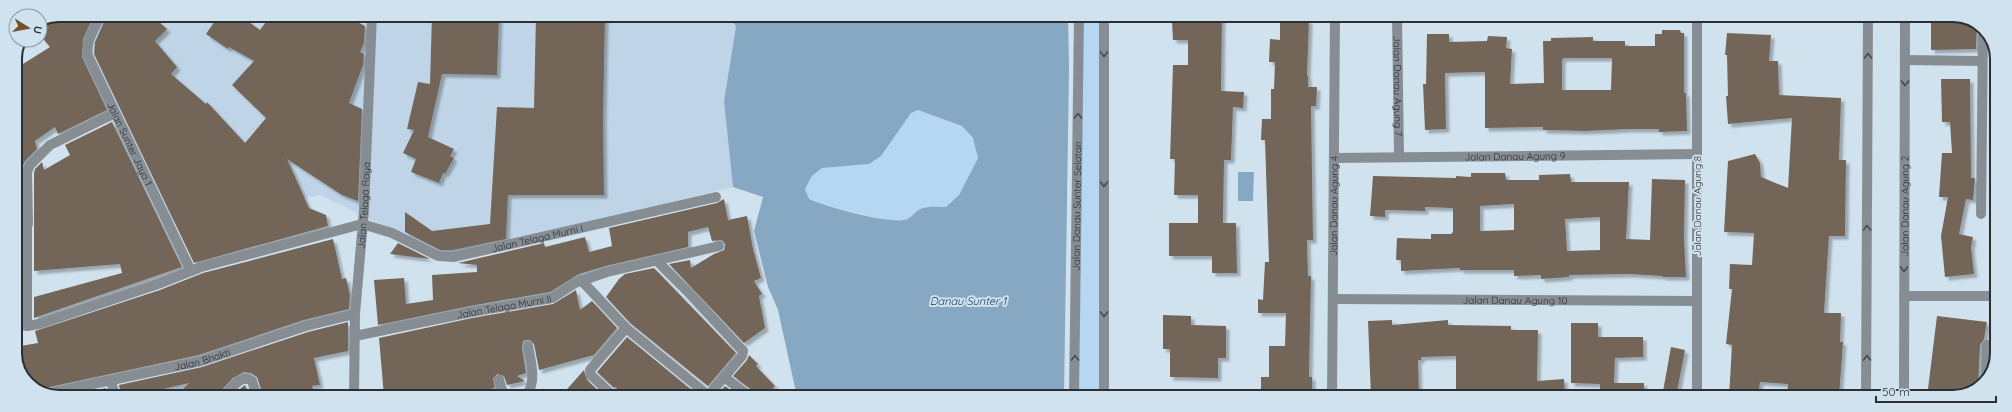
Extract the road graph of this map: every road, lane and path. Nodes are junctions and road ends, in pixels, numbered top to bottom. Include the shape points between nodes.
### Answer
1 (98, 22) edge
2 (372, 22) edge
3 (1079, 22) edge
4 (1104, 22) edge
5 (1335, 22) edge
6 (1397, 22) edge
7 (1696, 22) edge
8 (1868, 22) edge
9 (1905, 22) edge
10 (1983, 37) edge
11 (1905, 60) junction
12 (1982, 61) junction
13 (115, 113) junction
14 (1696, 154) junction
15 (1398, 156) junction
16 (1334, 158) junction
17 (716, 197) dead end
18 (1981, 214) dead end
19 (362, 224) junction
20 (28, 226) junction
21 (22, 229) edge
22 (719, 246) dead end
23 (657, 261) junction
24 (191, 271) junction
25 (581, 280) junction
26 (1904, 296) junction
27 (1990, 296) edge
28 (1333, 299) junction
29 (1697, 301) junction
30 (355, 314) junction
31 (22, 325) edge
32 (27, 326) junction
33 (626, 328) junction
34 (355, 336) junction
35 (1987, 345) dead end
36 (528, 346) dead end
37 (1986, 369) edge
38 (724, 377) junction
39 (499, 380) dead end
40 (111, 381) junction
41 (66, 390) edge
42 (113, 390) edge
43 (231, 390) edge
44 (256, 390) edge
45 (354, 390) edge
46 (502, 390) edge
47 (529, 390) edge
48 (607, 390) edge
49 (701, 390) edge
50 (713, 390) edge
51 (741, 390) edge
52 (1074, 390) edge
53 (1104, 390) edge
54 (1332, 390) edge
55 (1697, 390) edge
56 (1866, 390) edge
57 (1904, 390) edge

1 - 13 street, Jalan Sunter Jaya 1 via 87,49 92,66
2 - 19 street, Jalan Telaga Raya
52 -> 3 street, Jalan Danau Sunter Selatan
4 -> 53 street
5 - 16 street, Jalan Danau Agung 4
6 - 15 street, Jalan Danau Agung 7
7 - 14 street, Jalan Danau Agung 8
56 -> 8 street
9 - 11 street, Jalan Danau Agung 2
10 - 12 street
11 - 12 street
11 -> 26 street, Jalan Danau Agung 2
12 - 18 street
13 - 20 street via 50,145 27,168
13 - 24 street, Jalan Sunter Jaya 1
14 - 15 street, Jalan Danau Agung 9
14 - 29 street, Jalan Danau Agung 8
15 - 16 street, Jalan Danau Agung 9
16 - 28 street, Jalan Danau Agung 4
17 - 19 street, Jalan Telaga Murni I via 454,257 438,256 392,233
19 - 24 street via 252,252
19 - 30 street, Jalan Telaga Raya
20 - 21 street
20 - 32 street
22 - 23 street, Jalan Telaga Murni II
23 - 25 street, Jalan Telaga Murni II
23 - 38 street via 741,348 742,356
24 - 32 street via 83,310
25 - 33 street
25 - 34 street, Jalan Telaga Murni II via 552,298
26 - 27 street
26 - 57 street, Jalan Danau Agung 2
28 - 29 street, Jalan Danau Agung 10
28 - 54 street, Jalan Danau Agung 4
29 - 55 street, Jalan Danau Agung 8
30 - 34 street, Jalan Telaga Raya
30 - 40 street, Jalan Bhakti via 306,326 202,361
31 - 32 street
33 - 48 street via 590,370 591,375
33 - 49 street
34 - 45 street, Jalan Telaga Raya
35 - 37 street
36 - 47 street via 532,366 532,385
38 - 50 street
38 - 51 street
39 - 46 street
40 - 41 street, Jalan Bhakti
40 - 42 street
43 - 44 street via 242,379 249,378

